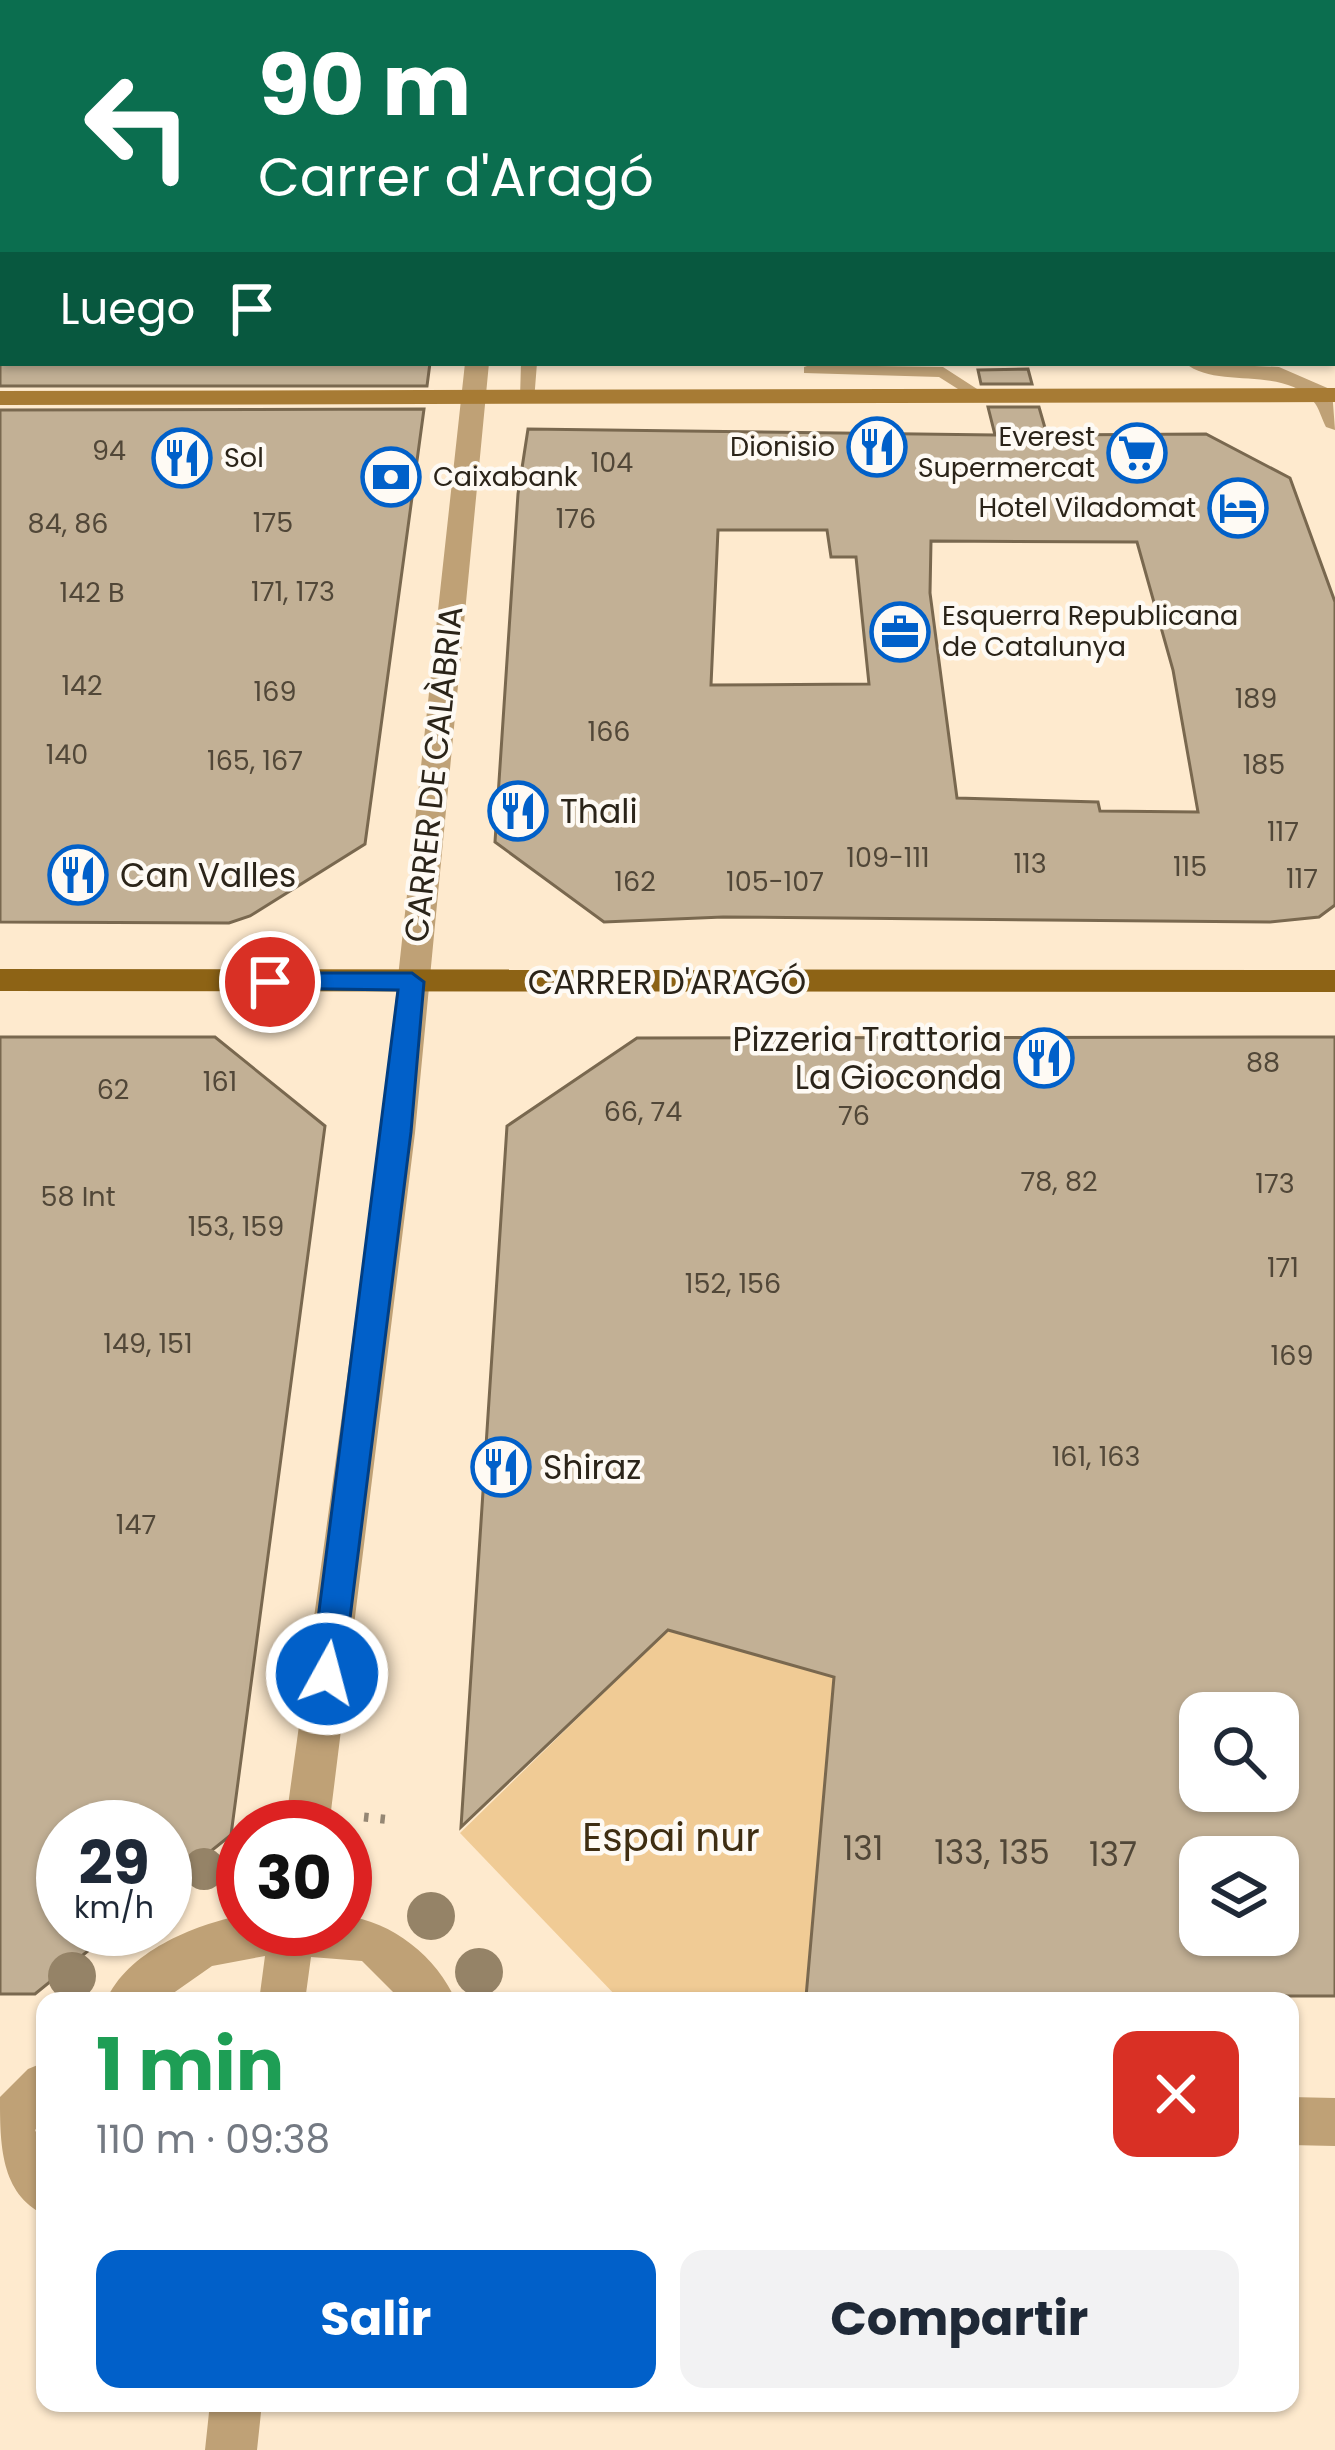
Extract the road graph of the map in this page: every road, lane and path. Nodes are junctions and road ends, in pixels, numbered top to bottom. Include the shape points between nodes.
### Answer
1 (477, 366) edge
2 (529, 366) edge
3 (1219, 366) edge
4 (1312, 366) edge
5 (810, 370) dead end
6 (1329, 395) edge
7 (0, 398) edge
8 (473, 398) junction
9 (528, 398) junction
10 (983, 398) junction
11 (1335, 422) edge
12 (0, 980) edge
13 (1335, 981) edge
14 (412, 982) junction
15 (311, 1800) edge
16 (372, 1818) edge
17 (392, 1820) dead end
18 (216, 1940) edge
19 (372, 1944) edge
20 (288, 1956) edge
21 (138, 1992) edge
22 (284, 1992) edge
23 (424, 1992) edge
24 (36, 2094) edge
25 (1299, 2122) edge
26 (1335, 2122) edge
27 (4, 2124) edge
28 (36, 2179) edge
29 (235, 2412) edge
30 (231, 2450) edge

1 - 8 street, CARRER DE CALÀBRIA
2 - 9 lane
3 - 6 street via 1279,374
4 - 6 street
5 - 10 lane via 943,372
6 - 10 street
6 - 11 street
7 - 8 street
8 - 9 street
8 - 14 street, CARRER DE CALÀBRIA
9 - 10 street
12 - 14 main road, CARRER D'ARAGÓ
13 - 14 main road, CARRER D'ARAGÓ
14 - 15 street, CARRER DE CALÀBRIA
16 - 17 path
18 - 21 street via 163,1967
19 - 23 street
20 - 22 street
24 - 27 street
25 - 26 street
27 - 28 street
29 - 30 street

